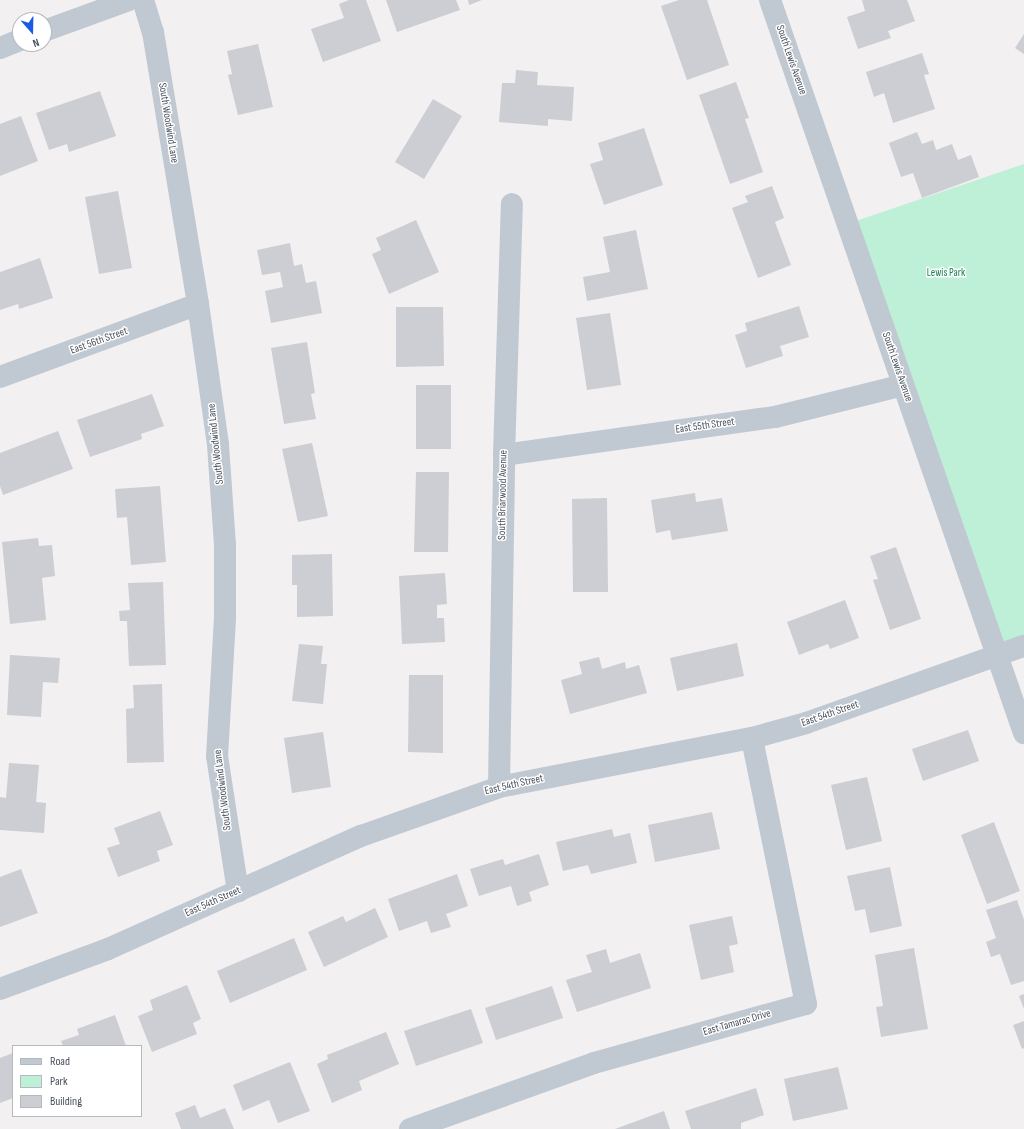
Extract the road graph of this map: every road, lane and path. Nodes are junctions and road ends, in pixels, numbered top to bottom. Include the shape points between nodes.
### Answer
1 (128, 0) edge
2 (143, 0) edge
3 (770, 0) edge
4 (52, 28) edge
5 (12, 43) edge
6 (0, 48) edge
7 (512, 204) dead end
8 (198, 304) junction
9 (0, 377) edge
10 (903, 385) junction
11 (504, 455) junction
12 (1024, 646) edge
13 (997, 655) junction
14 (1024, 733) edge
15 (752, 738) junction
16 (499, 787) junction
17 (238, 891) junction
18 (0, 989) edge
19 (410, 1129) edge

1 - 4 street
2 - 8 street, South Woodwind Lane via 152,32
3 - 10 street, South Lewis Avenue
5 - 6 street
7 - 11 street, South Briarwood Avenue
8 - 9 street, East 56th Street
8 - 17 street, South Woodwind Lane via 218,445 225,546 225,618 217,756
10 - 11 street, East 55th Street via 775,417
10 - 13 street, South Lewis Avenue
11 - 16 street, South Briarwood Avenue
12 - 13 street, East 54th Street
13 - 14 street, South Lewis Avenue
13 - 15 street, East 54th Street via 806,723
15 - 16 street, East 54th Street
15 - 19 street, East Tamarac Drive via 806,1004 594,1063
16 - 17 street, East 54th Street via 361,836
17 - 18 street, East 54th Street via 108,949

